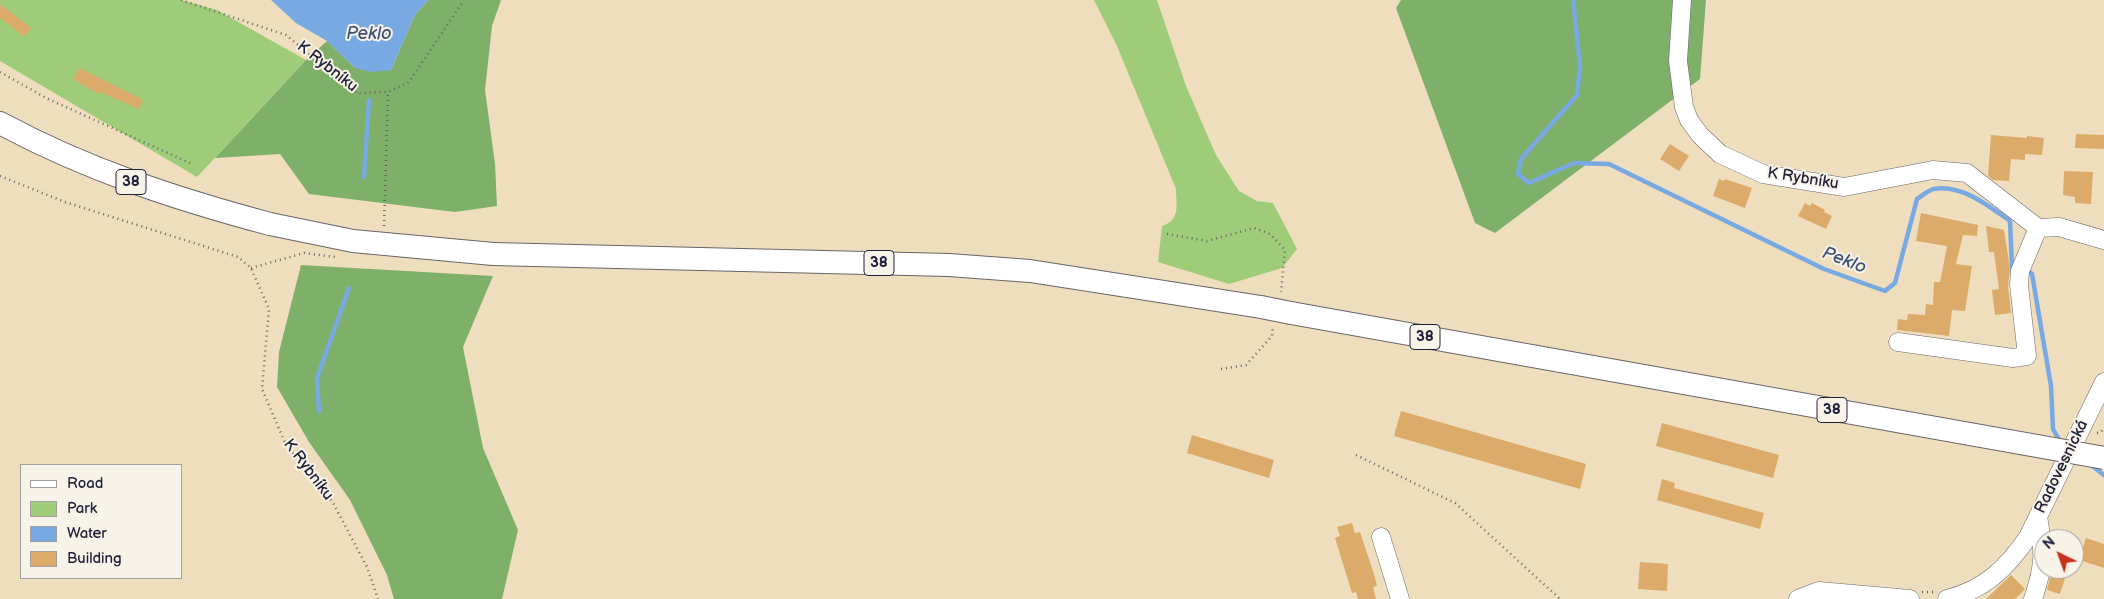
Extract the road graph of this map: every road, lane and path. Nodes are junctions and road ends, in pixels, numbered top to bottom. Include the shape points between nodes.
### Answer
1 (181, 0) edge
2 (464, 0) edge
3 (1682, 0) edge
4 (0, 72) edge
5 (388, 92) junction
6 (0, 122) edge
7 (190, 163) dead end
8 (0, 176) edge
9 (2038, 228) junction
10 (384, 234) dead end
11 (1167, 234) dead end
12 (2104, 240) edge
13 (338, 257) dead end
14 (251, 268) junction
15 (1276, 311) junction
16 (1898, 342) dead end
17 (1220, 369) dead end
18 (2104, 382) edge
19 (2104, 427) edge
20 (2076, 438) junction
21 (1356, 455) dead end
22 (2104, 458) edge
23 (2038, 516) junction
24 (1381, 537) dead end
25 (1914, 595) edge
26 (1942, 595) edge
27 (378, 599) edge
28 (1400, 599) edge
29 (1560, 599) edge
30 (1798, 599) edge
31 (2033, 599) edge

1 - 5 path, K Rybníku via 286,35 357,93
2 - 5 path, K Rybníku via 409,82
3 - 9 street, K Rybníku via 1678,61 1684,107 1700,135 1720,154 1762,174 1844,186 1933,170 1967,173
4 - 7 path via 48,99
5 - 10 path
6 - 15 main road, 38, bridge via 72,158 190,203 353,241 493,254 949,265 1039,272
8 - 14 path, K Rybníku via 65,202 238,257
9 - 12 street via 2059,227
9 - 16 street via 2021,267 2019,285 2027,356 2013,358
11 - 15 path via 1207,241 1254,228 1270,234 1285,250
13 - 14 path via 304,253
14 - 27 path, K Rybníku via 269,309 262,389 286,446 332,501 367,567
15 - 17 path via 1272,336 1246,365
15 - 22 main road, 38, bridge
18 - 20 street, Radovesnická
19 - 20 path via 2101,432
20 - 23 street, Radovesnická
21 - 29 path via 1455,503
23 - 26 street, Radovesnická via 2028,537 2003,570 1968,593
23 - 31 street via 2043,565
24 - 28 street
25 - 26 path
25 - 30 street via 1819,591

